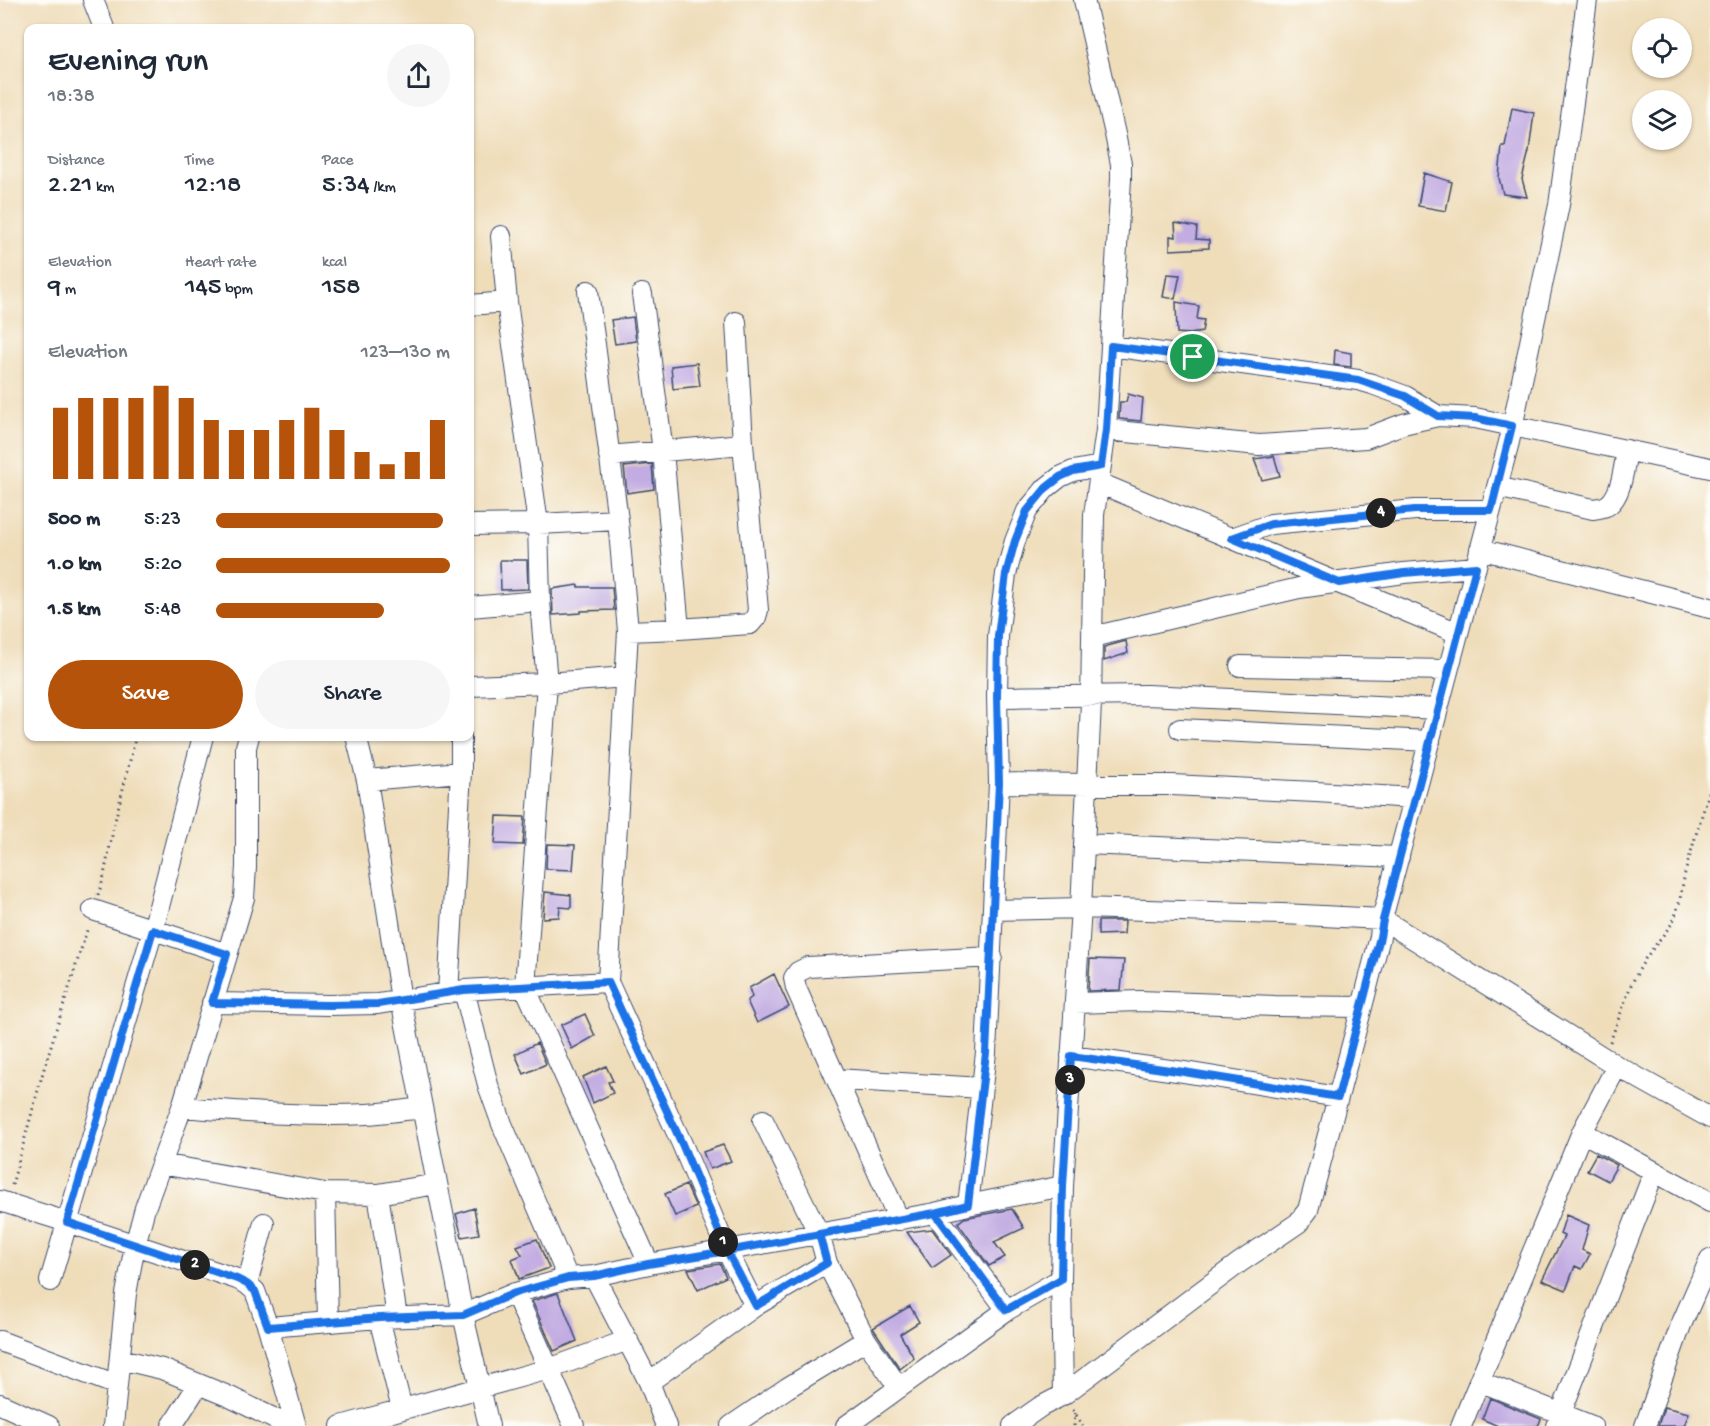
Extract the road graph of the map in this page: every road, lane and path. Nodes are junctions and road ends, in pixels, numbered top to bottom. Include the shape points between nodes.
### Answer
1 (93, 0) edge
2 (1084, 0) edge
3 (1587, 0) edge
4 (102, 24) edge
5 (501, 236) dead end
6 (588, 291) dead end
7 (642, 294) dead end
8 (507, 302) junction
9 (474, 306) edge
10 (736, 322) dead end
11 (1111, 346) junction
12 (1438, 416) junction
13 (1512, 426) junction
14 (1106, 430) junction
15 (743, 444) junction
16 (1627, 450) junction
17 (663, 451) junction
18 (609, 456) junction
19 (1710, 468) edge
20 (1100, 474) junction
21 (1497, 486) junction
22 (1491, 510) junction
23 (618, 520) junction
24 (538, 524) junction
25 (474, 525) edge
26 (1232, 538) junction
27 (1478, 558) junction
28 (1339, 583) junction
29 (540, 601) junction
30 (474, 607) edge
31 (1710, 608) edge
32 (679, 629) junction
33 (628, 631) junction
34 (1458, 633) junction
35 (1092, 637) junction
36 (1240, 666) dead end
37 (1448, 670) junction
38 (626, 676) junction
39 (547, 683) junction
40 (474, 686) edge
41 (997, 697) junction
42 (1091, 697) junction
43 (1438, 709) junction
44 (1180, 729) dead end
45 (135, 741) edge
46 (202, 741) edge
47 (248, 741) edge
48 (357, 741) edge
49 (461, 741) edge
50 (1430, 741) junction
51 (461, 772) junction
52 (367, 780) junction
53 (999, 783) junction
54 (1087, 785) junction
55 (1710, 790) edge
56 (1414, 798) junction
57 (1084, 844) junction
58 (1399, 857) junction
59 (1081, 908) junction
60 (93, 910) junction
61 (993, 910) junction
62 (1383, 920) junction
63 (153, 930) junction
64 (227, 954) junction
65 (992, 957) junction
66 (608, 982) junction
67 (525, 987) junction
68 (456, 991) junction
69 (401, 1000) junction
70 (212, 1003) junction
71 (1075, 1003) junction
72 (1362, 1007) junction
73 (1071, 1056) junction
74 (1610, 1061) junction
75 (836, 1079) junction
76 (982, 1088) junction
77 (1338, 1097) junction
78 (182, 1107) junction
79 (423, 1108) junction
80 (1710, 1118) edge
81 (763, 1120) dead end
82 (1582, 1132) junction
83 (161, 1164) junction
84 (1654, 1172) junction
85 (437, 1184) junction
86 (1063, 1186) junction
87 (326, 1193) junction
88 (378, 1194) junction
89 (1710, 1202) edge
90 (3, 1203) edge
91 (968, 1205) junction
92 (935, 1213) junction
93 (899, 1220) junction
94 (67, 1222) junction
95 (264, 1223) dead end
96 (819, 1234) junction
97 (135, 1245) junction
98 (727, 1251) junction
99 (1710, 1259) edge
100 (827, 1263) junction
101 (648, 1264) junction
102 (594, 1276) junction
103 (568, 1278) junction
104 (1061, 1279) junction
105 (50, 1281) dead end
106 (247, 1284) junction
107 (515, 1293) junction
108 (756, 1306) junction
109 (1006, 1310) junction
110 (463, 1315) junction
111 (388, 1318) junction
112 (328, 1322) junction
113 (268, 1327) junction
114 (628, 1340) junction
115 (866, 1340) junction
116 (0, 1341) edge
117 (120, 1359) junction
118 (549, 1369) junction
119 (1479, 1381) junction
120 (649, 1382) junction
121 (117, 1385) junction
122 (198, 1385) junction
123 (479, 1387) junction
124 (899, 1388) junction
125 (1063, 1395) junction
126 (0, 1404) edge
127 (402, 1409) junction
128 (1075, 1413) dead end
129 (870, 1420) edge
130 (1559, 1420) edge
131 (263, 1421) edge
132 (295, 1425) edge
133 (49, 1426) edge
134 (113, 1426) edge
135 (172, 1426) edge
136 (341, 1426) edge
137 (489, 1426) edge
138 (574, 1426) edge
139 (666, 1426) edge
140 (731, 1426) edge
141 (846, 1426) edge
142 (1013, 1426) edge
143 (1074, 1426) edge
144 (1461, 1426) edge
145 (1592, 1426) edge
146 (1645, 1426) edge

1 - 4 street
2 - 11 street via 1120,164
3 - 13 street via 1559,205
5 - 8 street
6 - 18 street
7 - 17 street
8 - 9 street
8 - 24 street
10 - 15 street
11 - 12 street via 1358,380 1405,396
11 - 14 street
12 - 13 street
12 - 14 street via 1366,438 1259,445
13 - 16 street
13 - 21 street
14 - 20 street
15 - 17 street
15 - 32 street via 756,617 750,624
16 - 19 street
16 - 21 street via 1619,490 1603,507 1593,509
17 - 18 street
17 - 32 street
18 - 23 street
20 - 26 street
20 - 35 street via 1094,515
20 - 41 street via 1073,471 1060,477 1027,511 1006,574 998,636
21 - 22 street
22 - 26 street via 1415,510 1271,524
22 - 27 street
23 - 24 street
23 - 33 street
24 - 25 street
24 - 29 street
26 - 28 street
27 - 28 street
27 - 31 street
27 - 34 street
28 - 34 street
28 - 35 street via 1299,588
29 - 30 street
29 - 39 street
32 - 33 street
33 - 38 street
34 - 37 street
35 - 42 street
36 - 37 street
37 - 43 street
38 - 39 street
38 - 66 street
39 - 40 street
39 - 67 street
41 - 42 street
41 - 53 street
42 - 43 street via 1147,695
42 - 54 street
43 - 50 street
44 - 50 street
45 - 60 path
46 - 63 street
47 - 64 street via 244,898
48 - 52 street
49 - 51 street
50 - 56 street
51 - 52 street
51 - 68 street
52 - 69 street
53 - 54 street
53 - 61 street
54 - 56 street via 1172,785
54 - 57 street
55 - 74 path via 1673,922 1631,985 1616,1028
56 - 58 street
57 - 58 street
57 - 59 street
58 - 62 street
59 - 61 street
59 - 62 street
59 - 71 street
60 - 63 street
60 - 90 path
61 - 65 street
62 - 72 street
62 - 74 street
63 - 64 street
63 - 94 street
64 - 70 street
65 - 75 street via 808,967 798,972 794,978 796,988
65 - 76 street
66 - 67 street
66 - 98 street
67 - 68 street
67 - 101 street
68 - 69 street
68 - 103 street via 502,1124
69 - 70 street via 329,1005
69 - 79 street
70 - 78 street
71 - 72 street via 1140,1000
71 - 73 street
72 - 77 street
73 - 77 street
73 - 86 street
74 - 80 street
74 - 82 street
75 - 76 street
75 - 93 street
76 - 91 street
77 - 125 street via 1308,1210 1298,1223
78 - 79 street via 318,1115
78 - 83 street
79 - 85 street
81 - 96 street
82 - 84 street
82 - 119 street
83 - 87 street
83 - 97 street
84 - 89 street
84 - 130 street
85 - 88 street
85 - 110 street
86 - 91 street
86 - 104 street
87 - 88 street
87 - 112 street
88 - 111 street
90 - 94 street
91 - 92 street
92 - 93 street
92 - 109 street
93 - 96 street
94 - 97 street
94 - 105 street
95 - 106 street
96 - 98 street
96 - 100 street
97 - 106 street
97 - 117 street
98 - 101 street
98 - 108 street
99 - 146 street via 1681,1325
100 - 108 street
100 - 115 street
101 - 102 street
102 - 103 street
102 - 114 street
103 - 107 street
104 - 109 street
104 - 125 street
106 - 113 street via 255,1291
107 - 110 street
107 - 118 street
108 - 120 street
109 - 124 street
110 - 111 street
110 - 123 street
111 - 112 street
111 - 127 street
112 - 113 street
113 - 132 street
114 - 118 street
114 - 120 street
115 - 124 street
115 - 140 street
116 - 121 street
117 - 121 street
117 - 122 street via 162,1369
118 - 123 street
118 - 138 street
119 - 130 street
119 - 144 street
120 - 139 street
121 - 134 street
122 - 131 street via 230,1397
122 - 135 street
123 - 127 street
123 - 137 street
124 - 129 street
125 - 142 street
126 - 133 street
127 - 136 street
128 - 143 path
129 - 141 street
130 - 145 street
131 - 132 street

